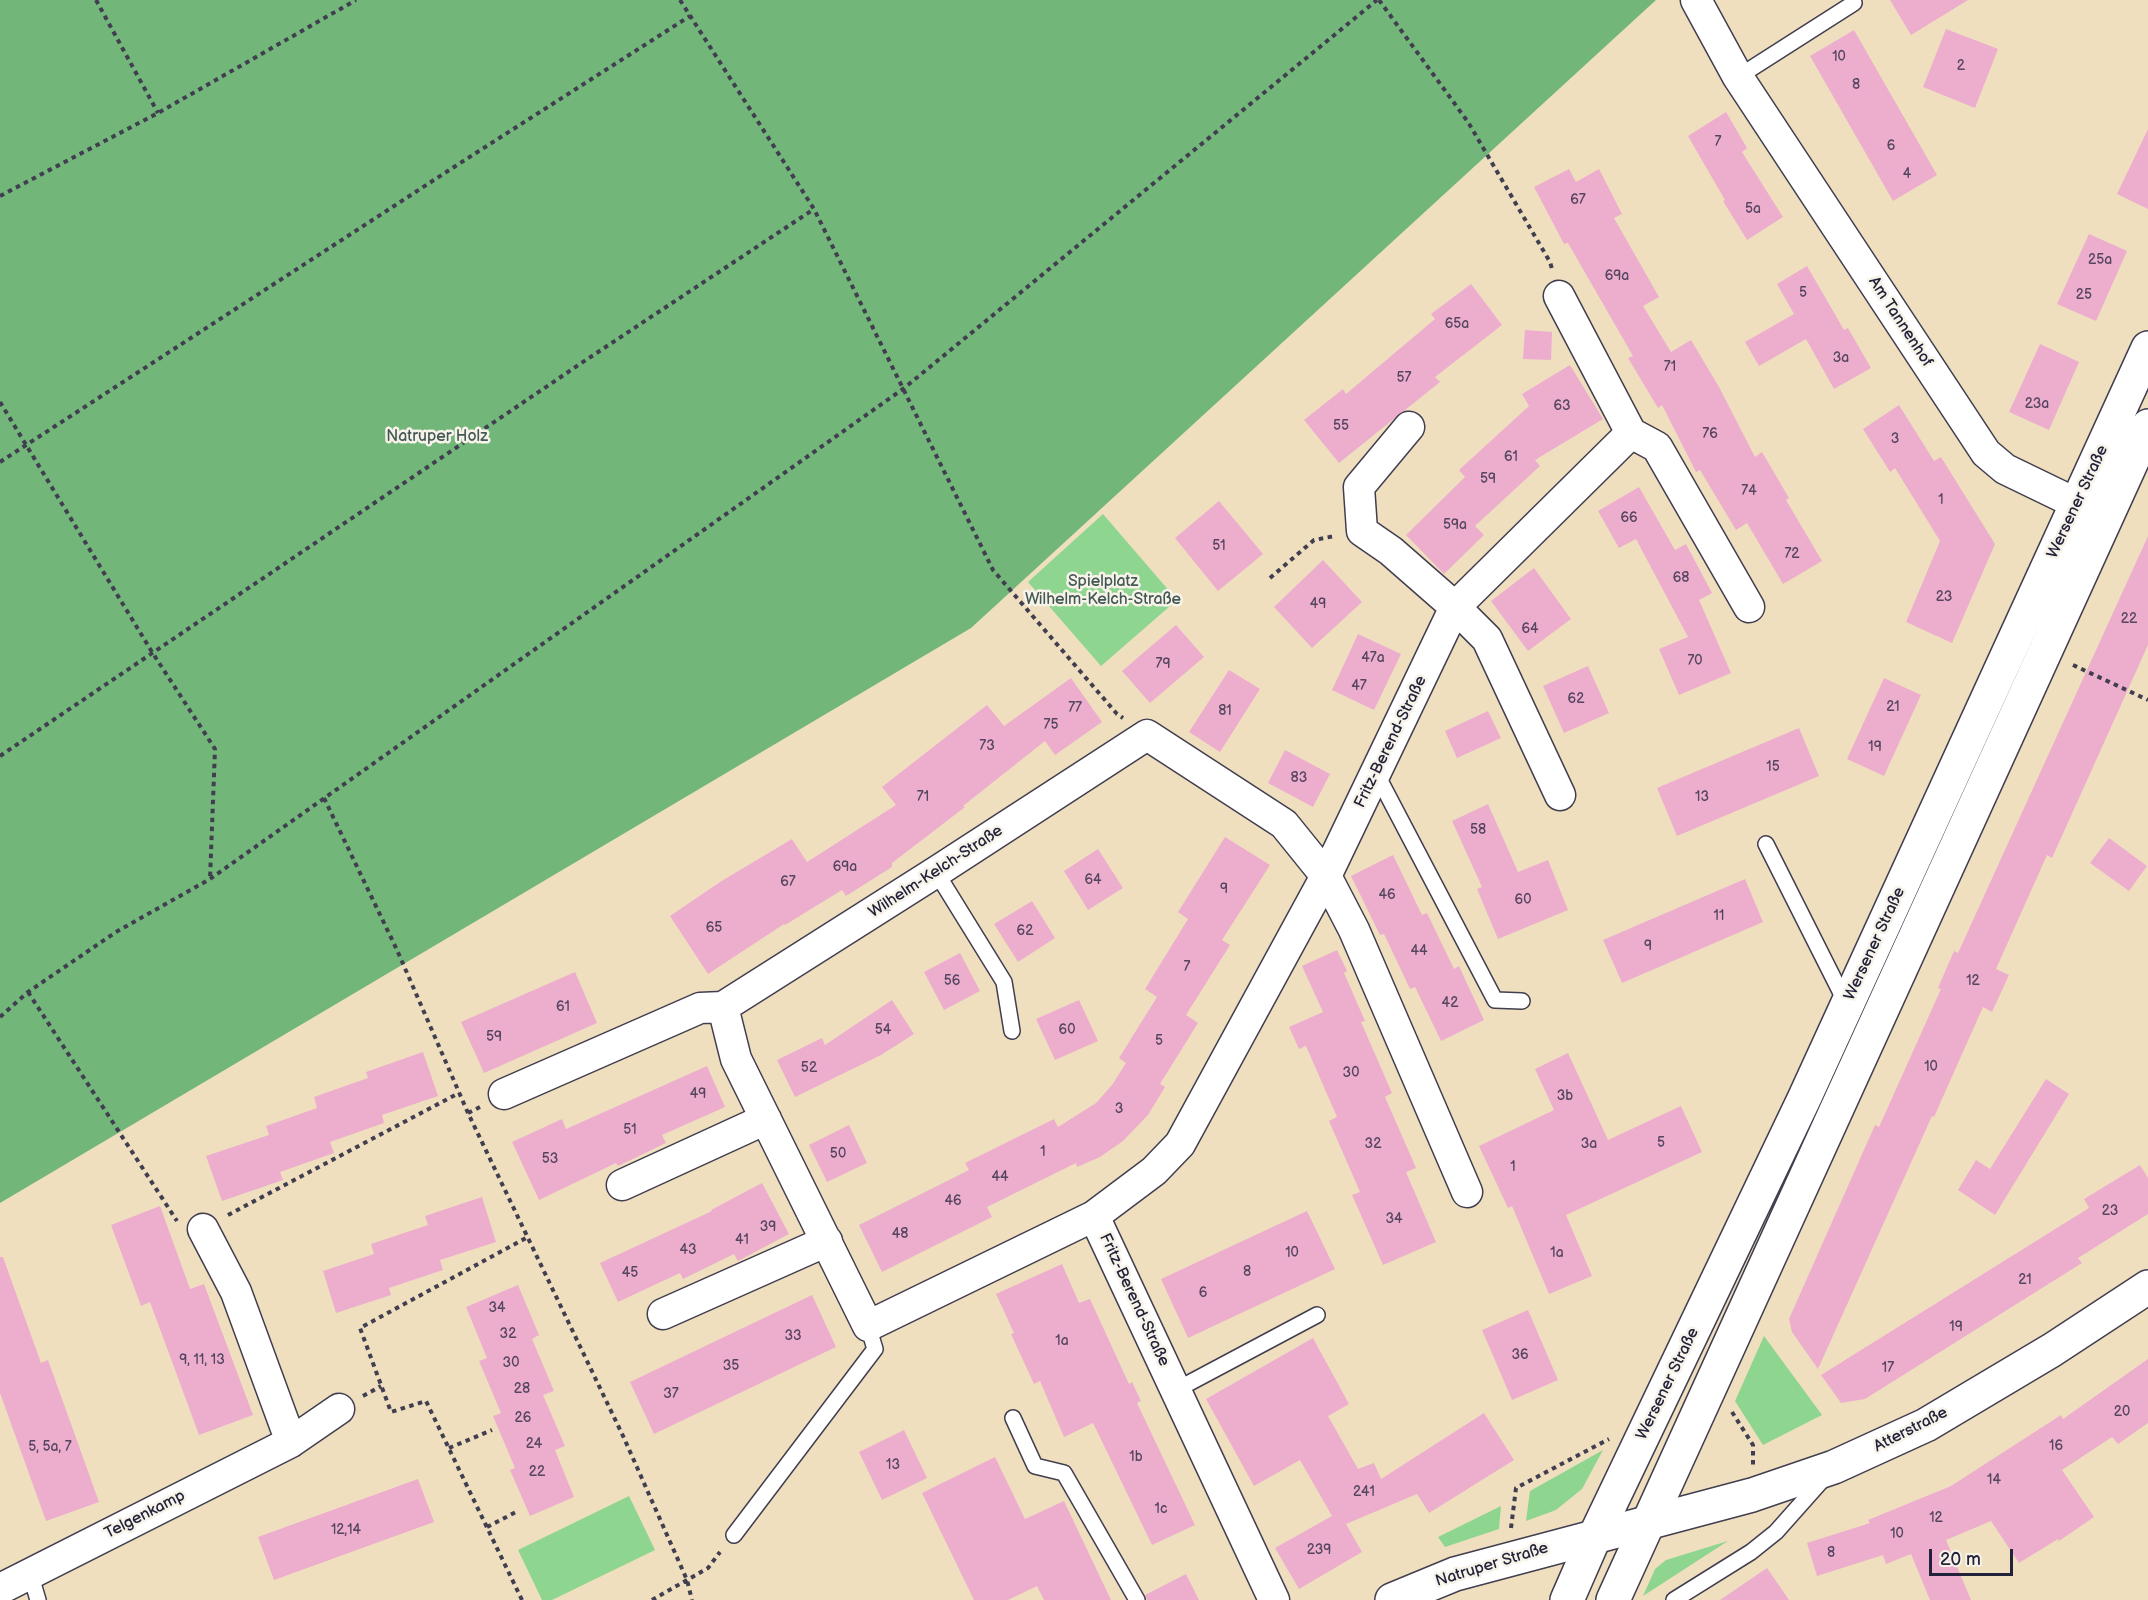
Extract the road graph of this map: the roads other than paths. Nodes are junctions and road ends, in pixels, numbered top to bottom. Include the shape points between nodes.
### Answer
1 (1696, 0) edge
2 (1854, 3) dead end
3 (1738, 77) junction
4 (1559, 296) road end
5 (2148, 348) edge
6 (2148, 426) edge
7 (1409, 427) dead end
8 (1631, 433) junction
9 (2077, 504) junction
10 (2106, 517) junction
11 (1455, 607) junction
12 (1749, 607) dead end
13 (1376, 773) junction
14 (1560, 795) dead end
15 (1766, 844) dead end
16 (936, 872) junction
17 (1326, 876) junction
18 (1522, 1001) dead end
19 (1847, 1005) junction
20 (723, 1007) junction
21 (1012, 1031) dead end
22 (504, 1094) dead end
23 (766, 1119) junction
24 (622, 1185) dead end
25 (1467, 1192) dead end
26 (1094, 1216) junction
27 (203, 1229) road end
28 (827, 1241) junction
29 (2148, 1287) edge
30 (663, 1314) dead end
31 (1317, 1315) dead end
32 (868, 1326) junction
33 (1176, 1390) junction
34 (339, 1409) dead end
35 (1013, 1419) dead end
36 (291, 1442) junction
37 (1834, 1467) junction
38 (1650, 1521) junction
39 (734, 1535) road end
40 (1595, 1536) junction
41 (34, 1586) edge
42 (0, 1589) edge
43 (1137, 1600) edge
44 (1274, 1600) edge
45 (1392, 1600) edge
46 (1567, 1600) edge
47 (1613, 1600) edge
48 (1674, 1600) edge

1 - 3 street, Am Tannenhof
2 - 3 lane
3 - 9 street, Am Tannenhof via 1986,453 2005,469
4 - 8 street
5 - 9 main road, Wersener Straße
6 - 10 main road, Wersener Straße
7 - 11 street via 1359,487 1362,531
8 - 11 street, Fritz-Berend-Straße
8 - 12 street via 1657,447
9 - 10 street, Am Tannenhof
9 - 19 main road, Wersener Straße
10 - 38 main road, Wersener Straße
11 - 13 street, Fritz-Berend-Straße
11 - 14 street via 1486,639
13 - 17 street, Fritz-Berend-Straße
13 - 18 lane via 1495,1000
15 - 19 lane
16 - 17 street, Wilhelm-Kelch-Straße via 1147,735 1284,825
16 - 20 street, Wilhelm-Kelch-Straße
16 - 21 lane via 1004,982
17 - 25 street via 1354,930
17 - 26 street, Fritz-Berend-Straße via 1180,1144 1154,1171
19 - 40 main road, Wersener Straße
20 - 22 street, Wilhelm-Kelch-Straße via 700,1008
20 - 23 street via 736,1059
23 - 24 street
23 - 28 street
26 - 32 street
26 - 33 street, Fritz-Berend-Straße
27 - 36 street via 236,1292
28 - 30 street
28 - 32 street
29 - 37 main road, Atterstraße via 1926,1425
31 - 33 lane
32 - 39 lane via 875,1349
33 - 44 street, Fritz-Berend-Straße
34 - 36 street, Telgenkamp
35 - 43 lane via 1035,1466 1064,1473
36 - 41 street, Telgenkamp
37 - 38 main road, Atterstraße via 1752,1495
37 - 48 lane via 1776,1533
38 - 40 main road, Natruper Straße
38 - 47 main road, Wersener Straße
40 - 45 main road, Natruper Straße via 1455,1574
40 - 46 main road, Wersener Straße
41 - 42 street, Telgenkamp

